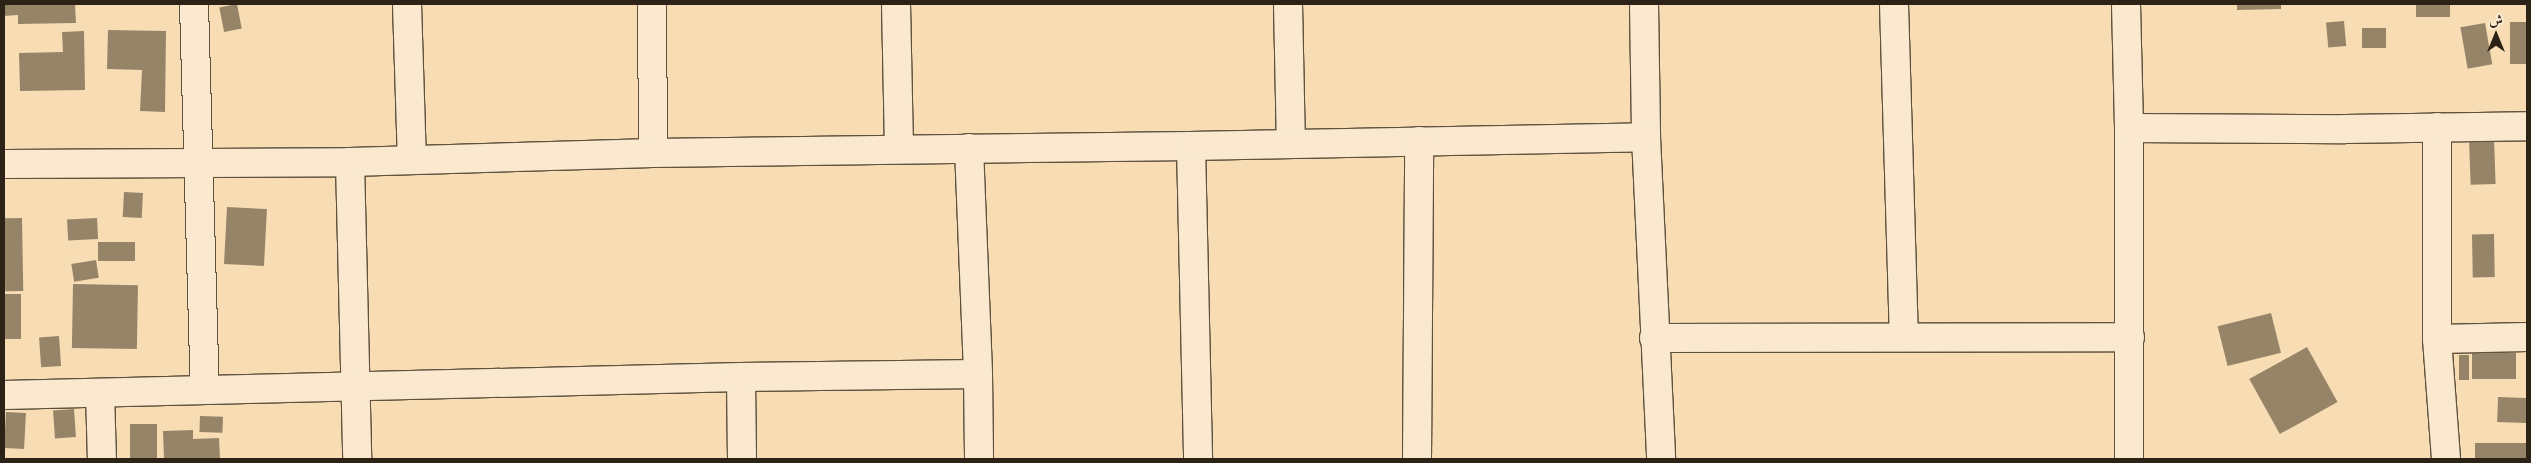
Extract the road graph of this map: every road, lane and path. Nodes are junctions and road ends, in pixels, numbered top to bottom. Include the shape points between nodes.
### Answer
1 (194, 4) edge
2 (407, 4) edge
3 (652, 4) edge
4 (896, 4) edge
5 (1288, 4) edge
6 (1644, 4) edge
7 (1894, 4) edge
8 (2126, 4) edge
9 (2527, 126) edge
10 (2437, 127) junction
11 (2129, 128) junction
12 (1646, 136) junction
13 (1419, 141) junction
14 (1291, 143) junction
15 (1191, 146) junction
16 (969, 148) junction
17 (899, 149) junction
18 (653, 153) junction
19 (412, 160) junction
20 (350, 162) junction
21 (200, 163) junction
22 (4, 164) edge
23 (1904, 336) junction
24 (2130, 337) junction
25 (2527, 337) edge
26 (1654, 338) junction
27 (2438, 339) junction
28 (978, 374) junction
29 (741, 376) junction
30 (355, 386) junction
31 (205, 390) junction
32 (100, 393) junction
33 (4, 395) edge
34 (102, 459) edge
35 (356, 459) edge
36 (742, 459) edge
37 (978, 459) edge
38 (1198, 459) edge
39 (1417, 459) edge
40 (1661, 459) edge
41 (2129, 459) edge
42 (2446, 459) edge

1 - 21 street
2 - 19 street
3 - 18 street
4 - 17 street
5 - 14 street
6 - 12 street
7 - 23 street
8 - 11 street
9 - 10 street
10 - 11 street
10 - 27 street
11 - 24 street
12 - 13 street
12 - 26 street
13 - 14 street
13 - 39 street
14 - 15 street
15 - 16 street
15 - 38 street
16 - 17 street
16 - 28 street
17 - 18 street
18 - 19 street
19 - 20 street
20 - 21 street
20 - 30 street
21 - 22 street
21 - 31 street
23 - 24 street
23 - 26 street
24 - 41 street
25 - 27 street
26 - 40 street
27 - 42 street
28 - 29 street
28 - 37 street
29 - 30 street
29 - 36 street
30 - 31 street
30 - 35 street
31 - 32 street
32 - 33 street
32 - 34 street

